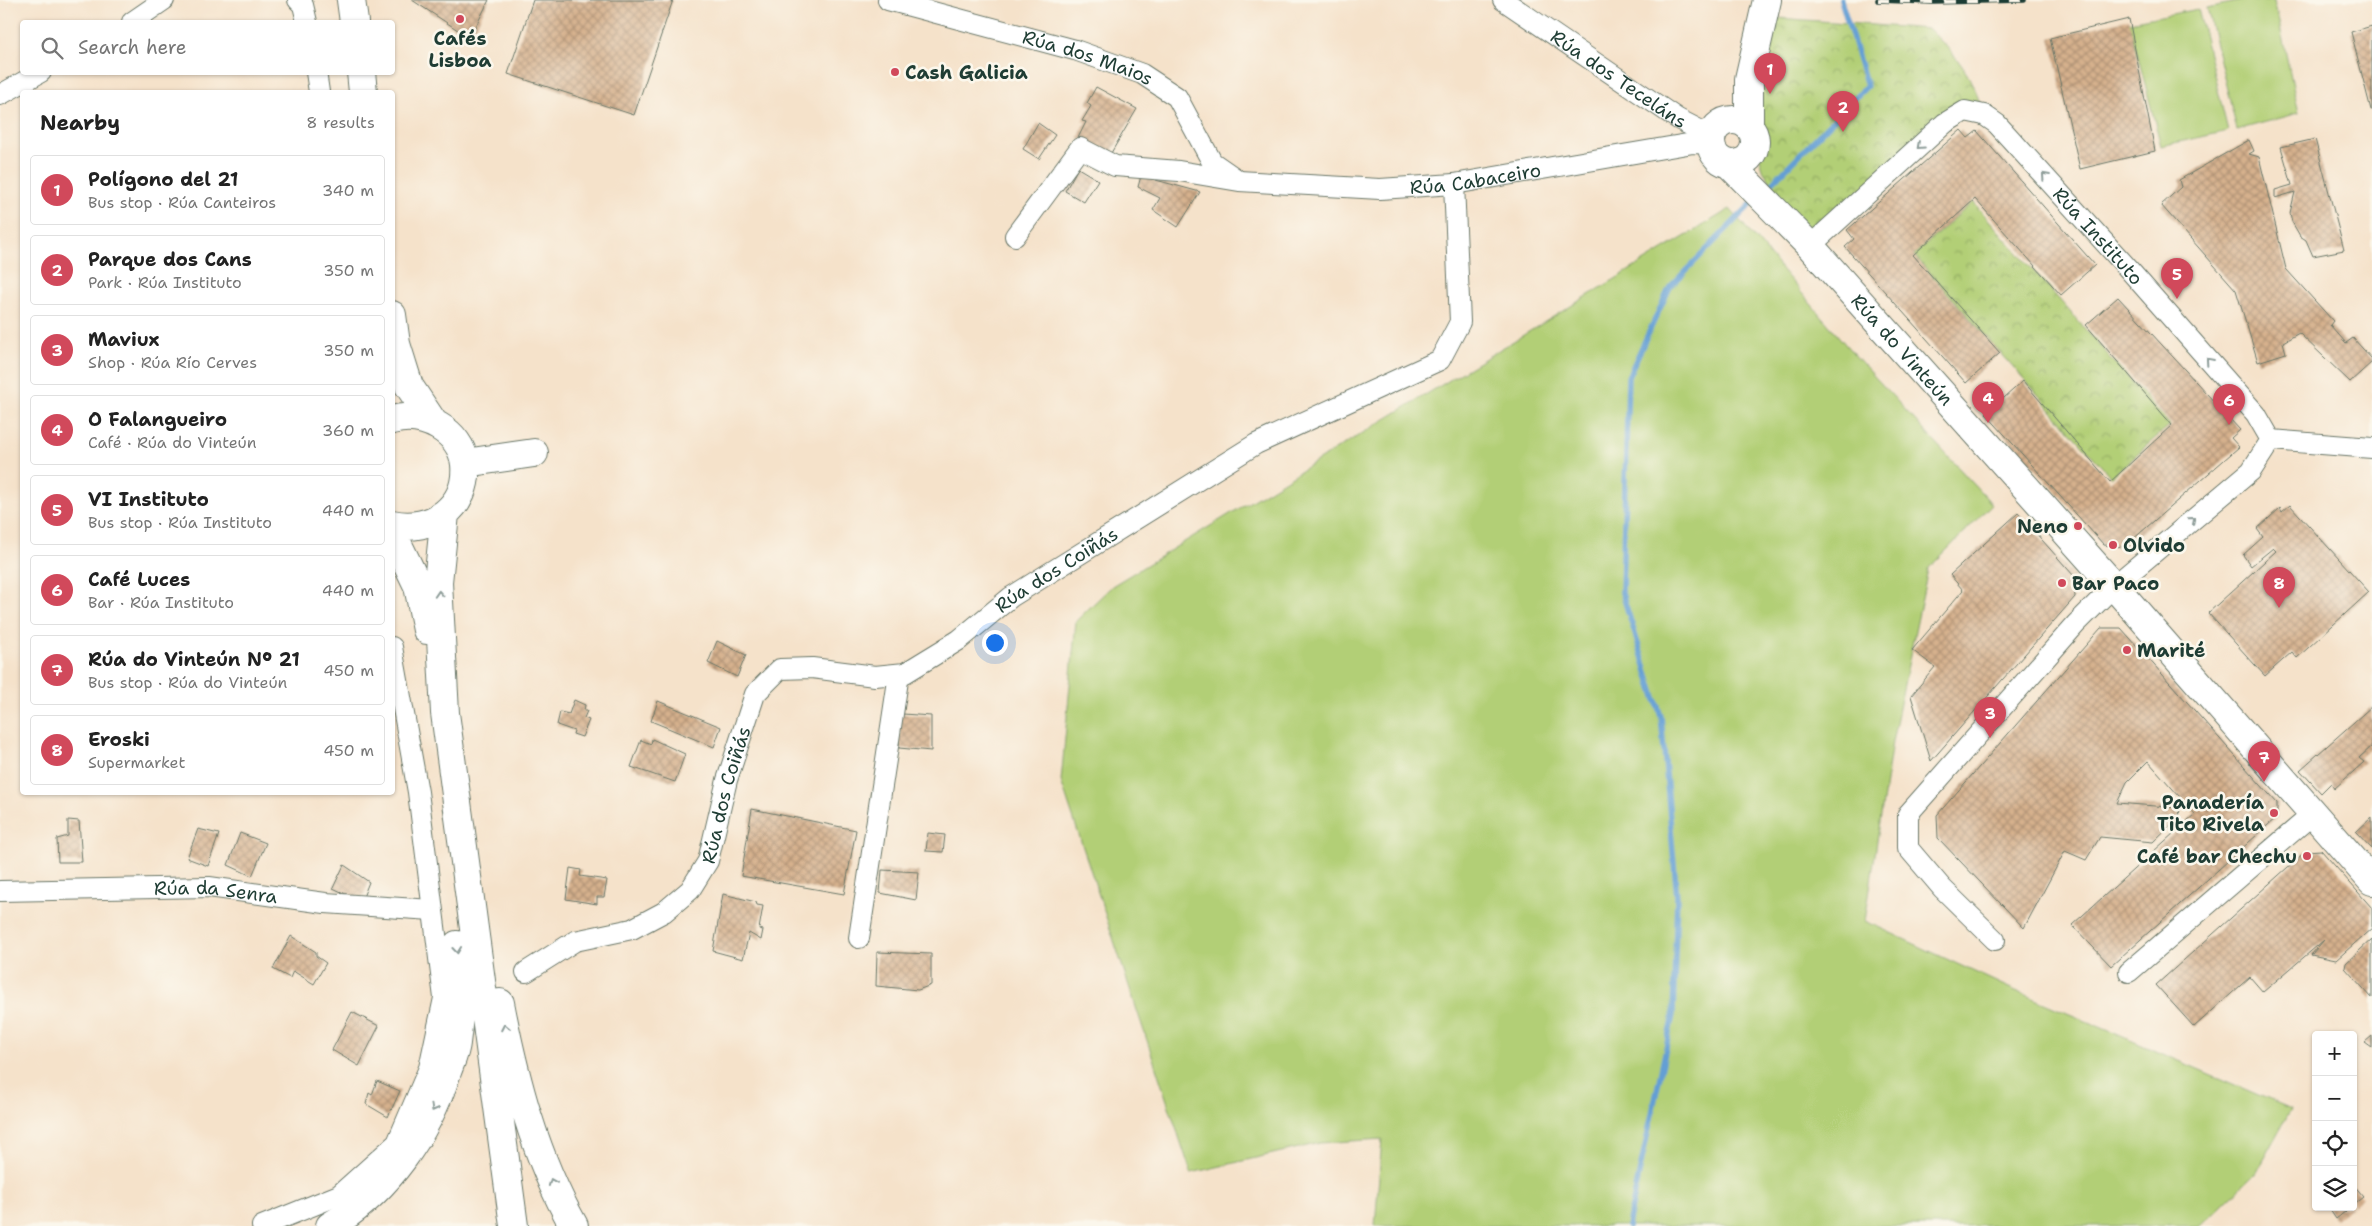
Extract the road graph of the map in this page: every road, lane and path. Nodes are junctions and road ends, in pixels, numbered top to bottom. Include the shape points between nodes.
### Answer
1 (164, 0) edge
2 (298, 0) edge
3 (351, 0) edge
4 (888, 0) edge
5 (1503, 0) edge
6 (1767, 0) edge
7 (135, 20) edge
8 (307, 20) edge
9 (354, 20) edge
10 (35, 75) edge
11 (316, 75) edge
12 (361, 75) edge
13 (319, 90) edge
14 (363, 90) edge
15 (0, 95) edge
16 (1730, 135) junction
17 (1239, 181) junction
18 (1454, 184) junction
19 (1015, 236) dead end
20 (1810, 246) junction
21 (395, 357) edge
22 (395, 420) edge
23 (432, 422) junction
24 (2271, 440) junction
25 (2372, 448) edge
26 (534, 453) dead end
27 (465, 463) junction
28 (445, 514) junction
29 (395, 525) edge
30 (395, 538) edge
31 (2114, 586) junction
32 (395, 664) edge
33 (899, 674) junction
34 (445, 712) junction
35 (451, 761) junction
36 (2313, 814) junction
37 (2372, 881) edge
38 (0, 892) edge
39 (432, 910) junction
40 (859, 938) dead end
41 (1996, 940) dead end
42 (526, 972) dead end
43 (2129, 972) dead end
44 (262, 1226) edge
45 (330, 1226) edge
46 (514, 1226) edge
47 (574, 1226) edge

1 - 7 street
2 - 8 street via 303,5
3 - 9 main road
4 - 17 street, Rúa dos Maios via 1075,50 1142,74 1177,97 1212,162
5 - 16 street, Rúa dos Teceláns via 1678,119
6 - 16 main road via 1749,79
10 - 15 street
11 - 13 street
12 - 14 main road
16 - 18 street, Rúa Cabaceiro
16 - 20 main road
16 - 20 main road via 1714,155 1729,164
17 - 18 street, Rúa Cabaceiro via 1380,189
17 - 19 street, Rúa Cabaceiro via 1178,171 1115,166 1080,148
18 - 33 street, Rúa dos Coiñás via 1460,322 1440,360 1256,444 1011,597 959,640
24 -> 20 street, Rúa Instituto via 2256,414 2124,264 1997,124 1984,115 1965,112 1945,123
20 - 31 main road, Rúa do Vinteún
21 - 23 main road
22 - 23 main road
23 - 27 main road via 455,442
24 - 25 street
31 -> 24 street via 2251,471
26 - 27 main road
27 - 28 main road via 457,501
28 - 29 main road via 419,526
34 -> 28 main road via 438,582
30 - 34 main road via 418,586
31 - 36 main road, Rúa do Vinteún
31 - 41 street via 2076,624 1908,814 1908,848 1942,888
32 - 39 street via 418,792
33 - 40 street
33 - 42 street, Rúa dos Coiñás via 875,676 812,668 780,668 755,694 728,780 708,861 690,890 664,912 632,929 575,941
34 - 35 main road
35 -> 45 main road via 450,880 461,988 456,1045 438,1102 407,1156 369,1196
35 - 46 main road
47 -> 35 main road via 561,1204 533,1134 511,1058 480,876
36 - 37 main road, Rúa do Vinteún
36 - 43 street
38 - 39 street, Rúa da Senra via 15,889 209,887 325,903
39 - 44 street via 444,998 430,1068 397,1143 339,1195

